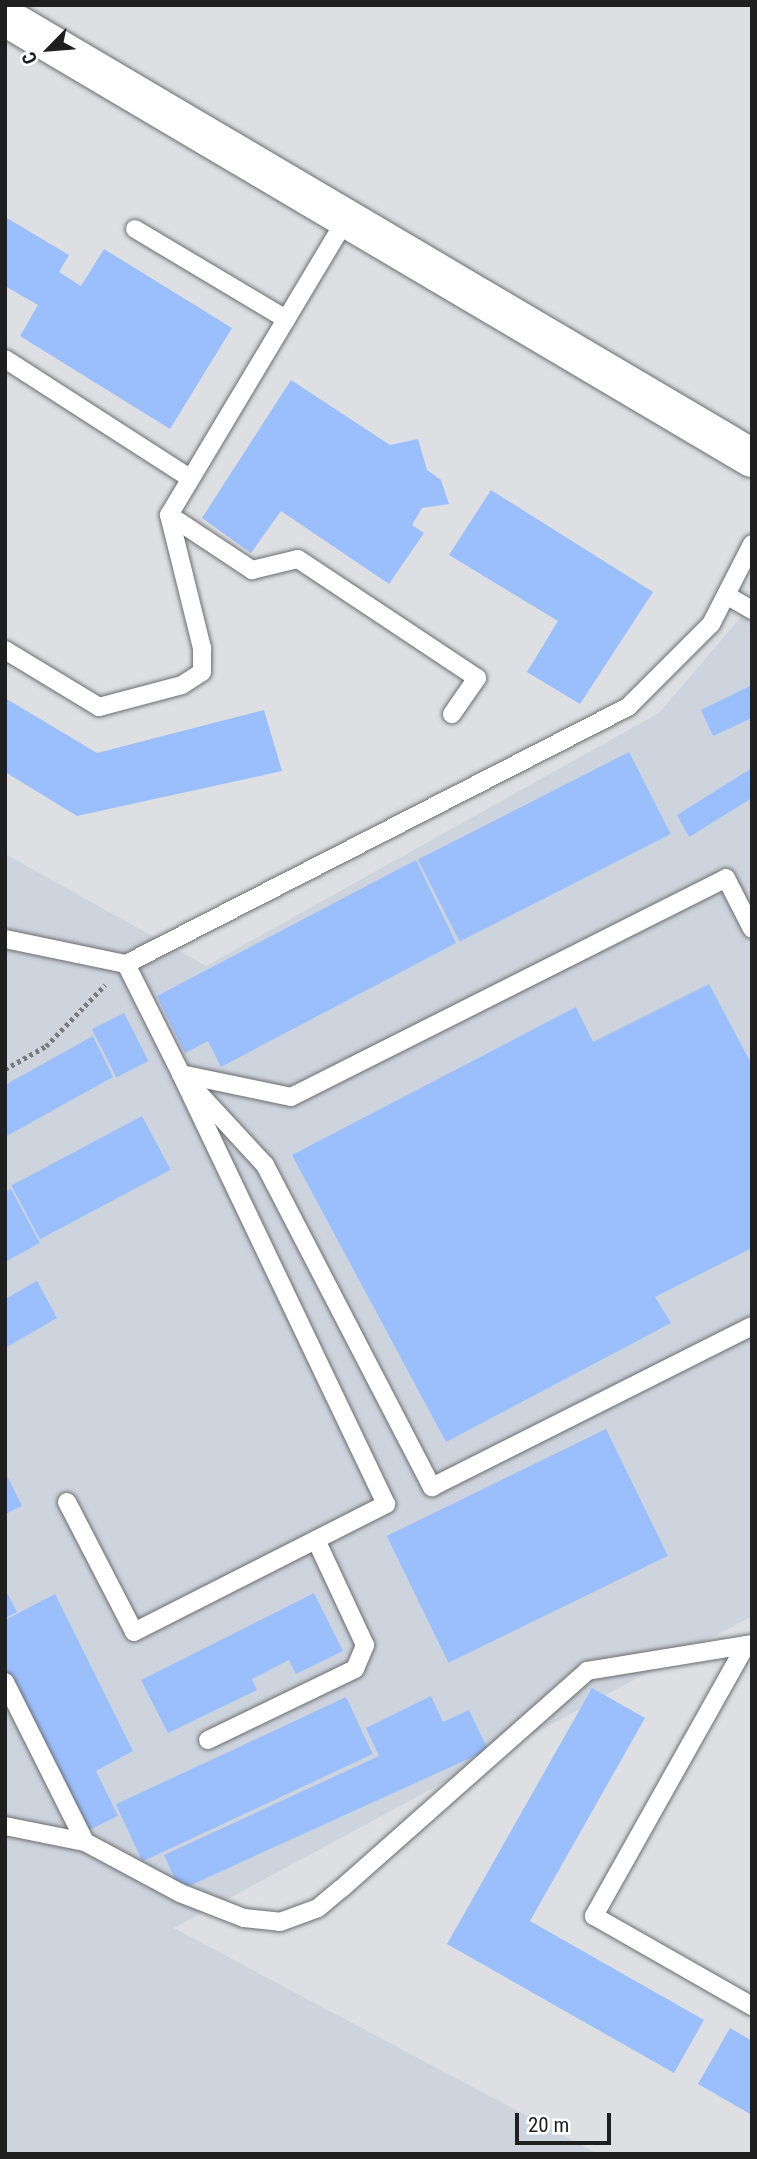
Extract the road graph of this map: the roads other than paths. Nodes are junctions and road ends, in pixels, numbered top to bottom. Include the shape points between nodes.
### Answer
1 (5, 18) edge
2 (346, 219) junction
3 (135, 229) dead end
4 (286, 319) junction
5 (5, 359) edge
6 (752, 458) edge
7 (190, 478) junction
8 (169, 515) junction
9 (752, 544) edge
10 (726, 595) junction
11 (752, 610) edge
12 (5, 650) edge
13 (452, 714) dead end
14 (752, 929) edge
15 (5, 939) edge
16 (126, 964) junction
17 (181, 1074) junction
18 (752, 1326) edge
19 (67, 1502) dead end
20 (316, 1540) junction
21 (749, 1645) edge
22 (5, 1682) edge
23 (208, 1740) dead end
24 (5, 1826) edge
25 (85, 1842) junction
26 (752, 2006) edge

1 - 2 main road
2 - 4 lane
2 - 6 main road
3 - 4 lane
4 - 7 lane
5 - 7 lane
7 - 8 lane
8 - 12 lane via 202,648 202,672 182,685 99,707
8 - 13 lane via 251,570 298,559 477,678
9 - 10 lane
10 - 11 lane
10 - 16 lane via 711,624 628,707
14 - 17 lane via 726,878 291,1097
15 - 16 lane
16 - 17 lane
17 - 18 lane via 265,1165 432,1487
17 - 20 lane via 386,1504
19 - 20 lane via 135,1632
20 - 23 lane via 365,1645 355,1669
21 - 25 lane via 587,1671 318,1908 280,1922 244,1918 180,1893
21 - 26 lane via 594,1916
22 - 25 lane
24 - 25 lane

